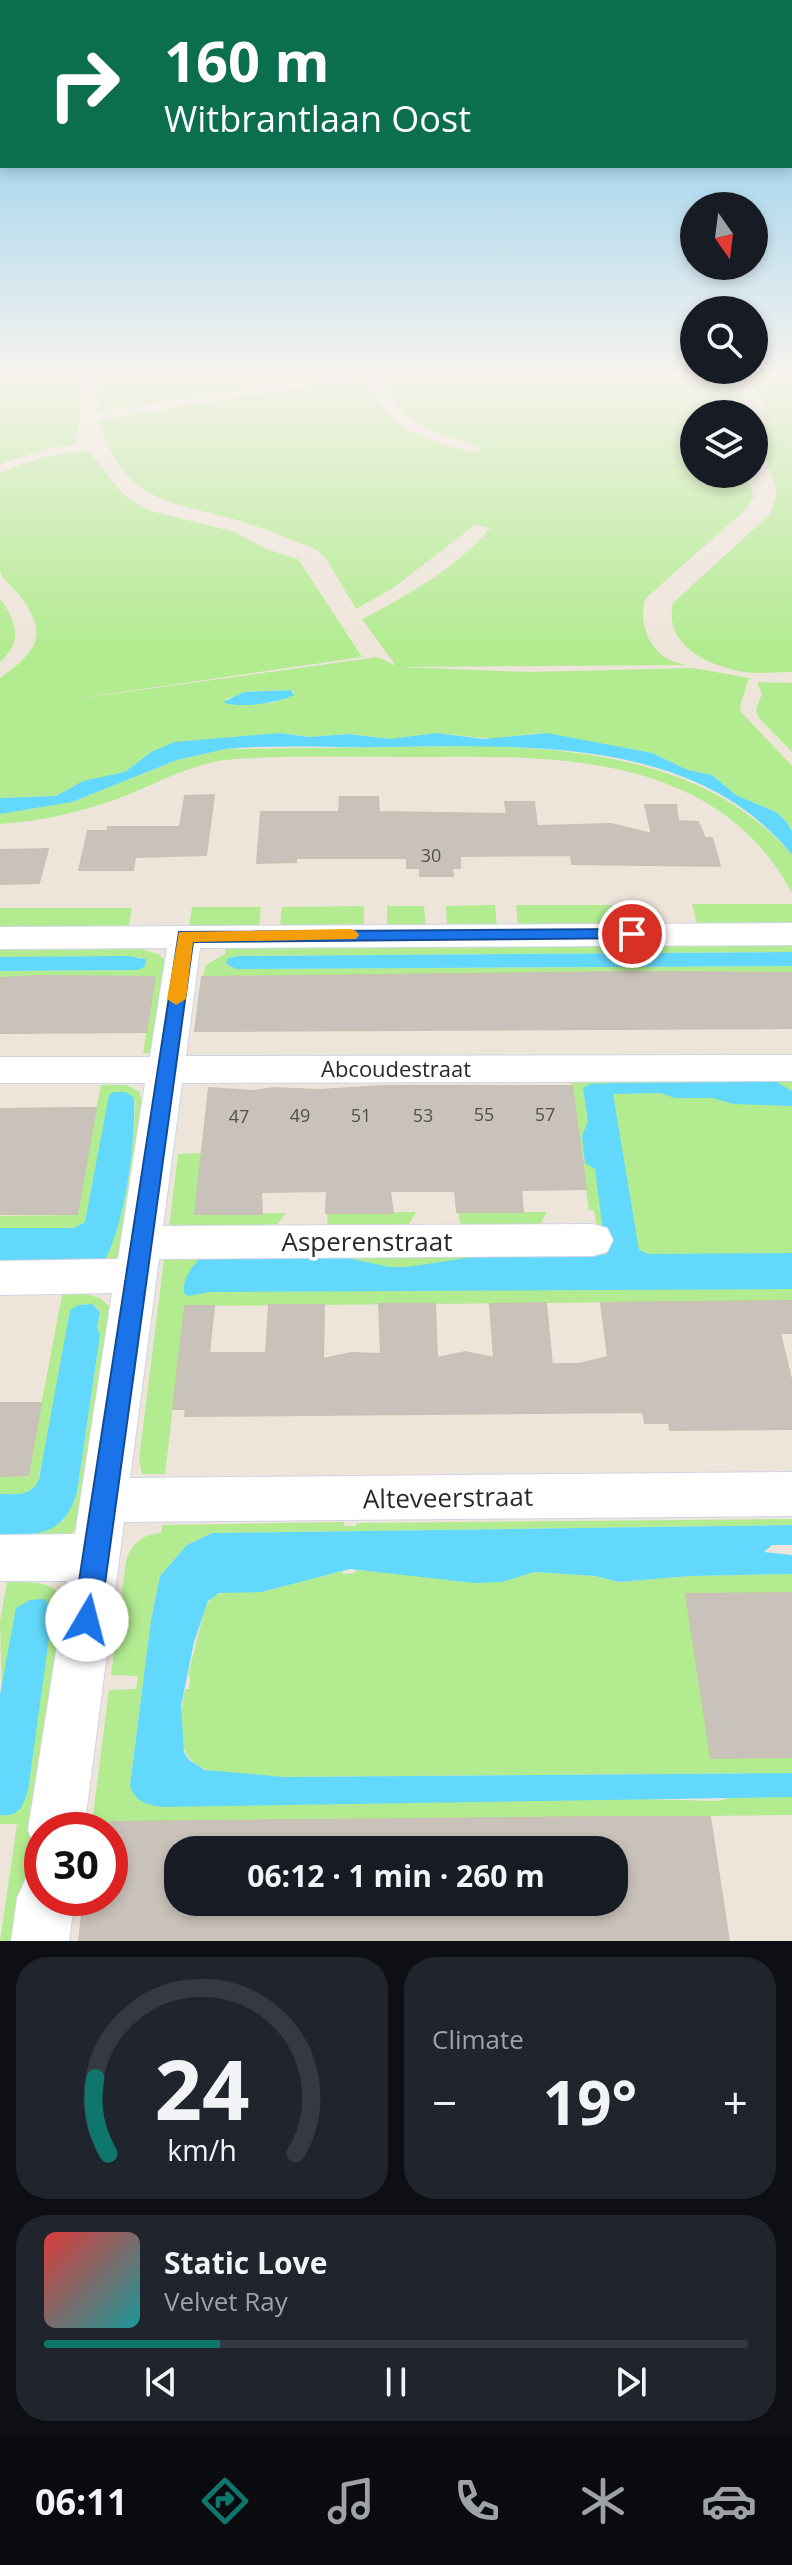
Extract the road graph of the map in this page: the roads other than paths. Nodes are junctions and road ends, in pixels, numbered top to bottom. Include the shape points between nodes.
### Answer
1 (792, 934) edge
2 (185, 936) junction
3 (0, 938) edge
4 (792, 1068) edge
5 (166, 1069) junction
6 (0, 1070) edge
7 (593, 1240) dead end
8 (138, 1260) junction
9 (0, 1278) edge
10 (792, 1494) edge
11 (103, 1500) junction
12 (95, 1557) junction
13 (0, 1558) edge
14 (59, 1812) edge
15 (43, 1916) edge
16 (40, 1941) edge

1 - 2 street
2 - 3 street
2 - 5 street
4 - 5 street, Abcoudestraat
5 - 6 street, Abcoudestraat
5 - 8 street
7 - 8 street, Asperenstraat
8 - 9 street, Asperenstraat
8 - 11 street
10 - 11 street, Alteveerstraat
11 - 12 street
12 - 13 street
12 - 14 street
15 - 16 street

